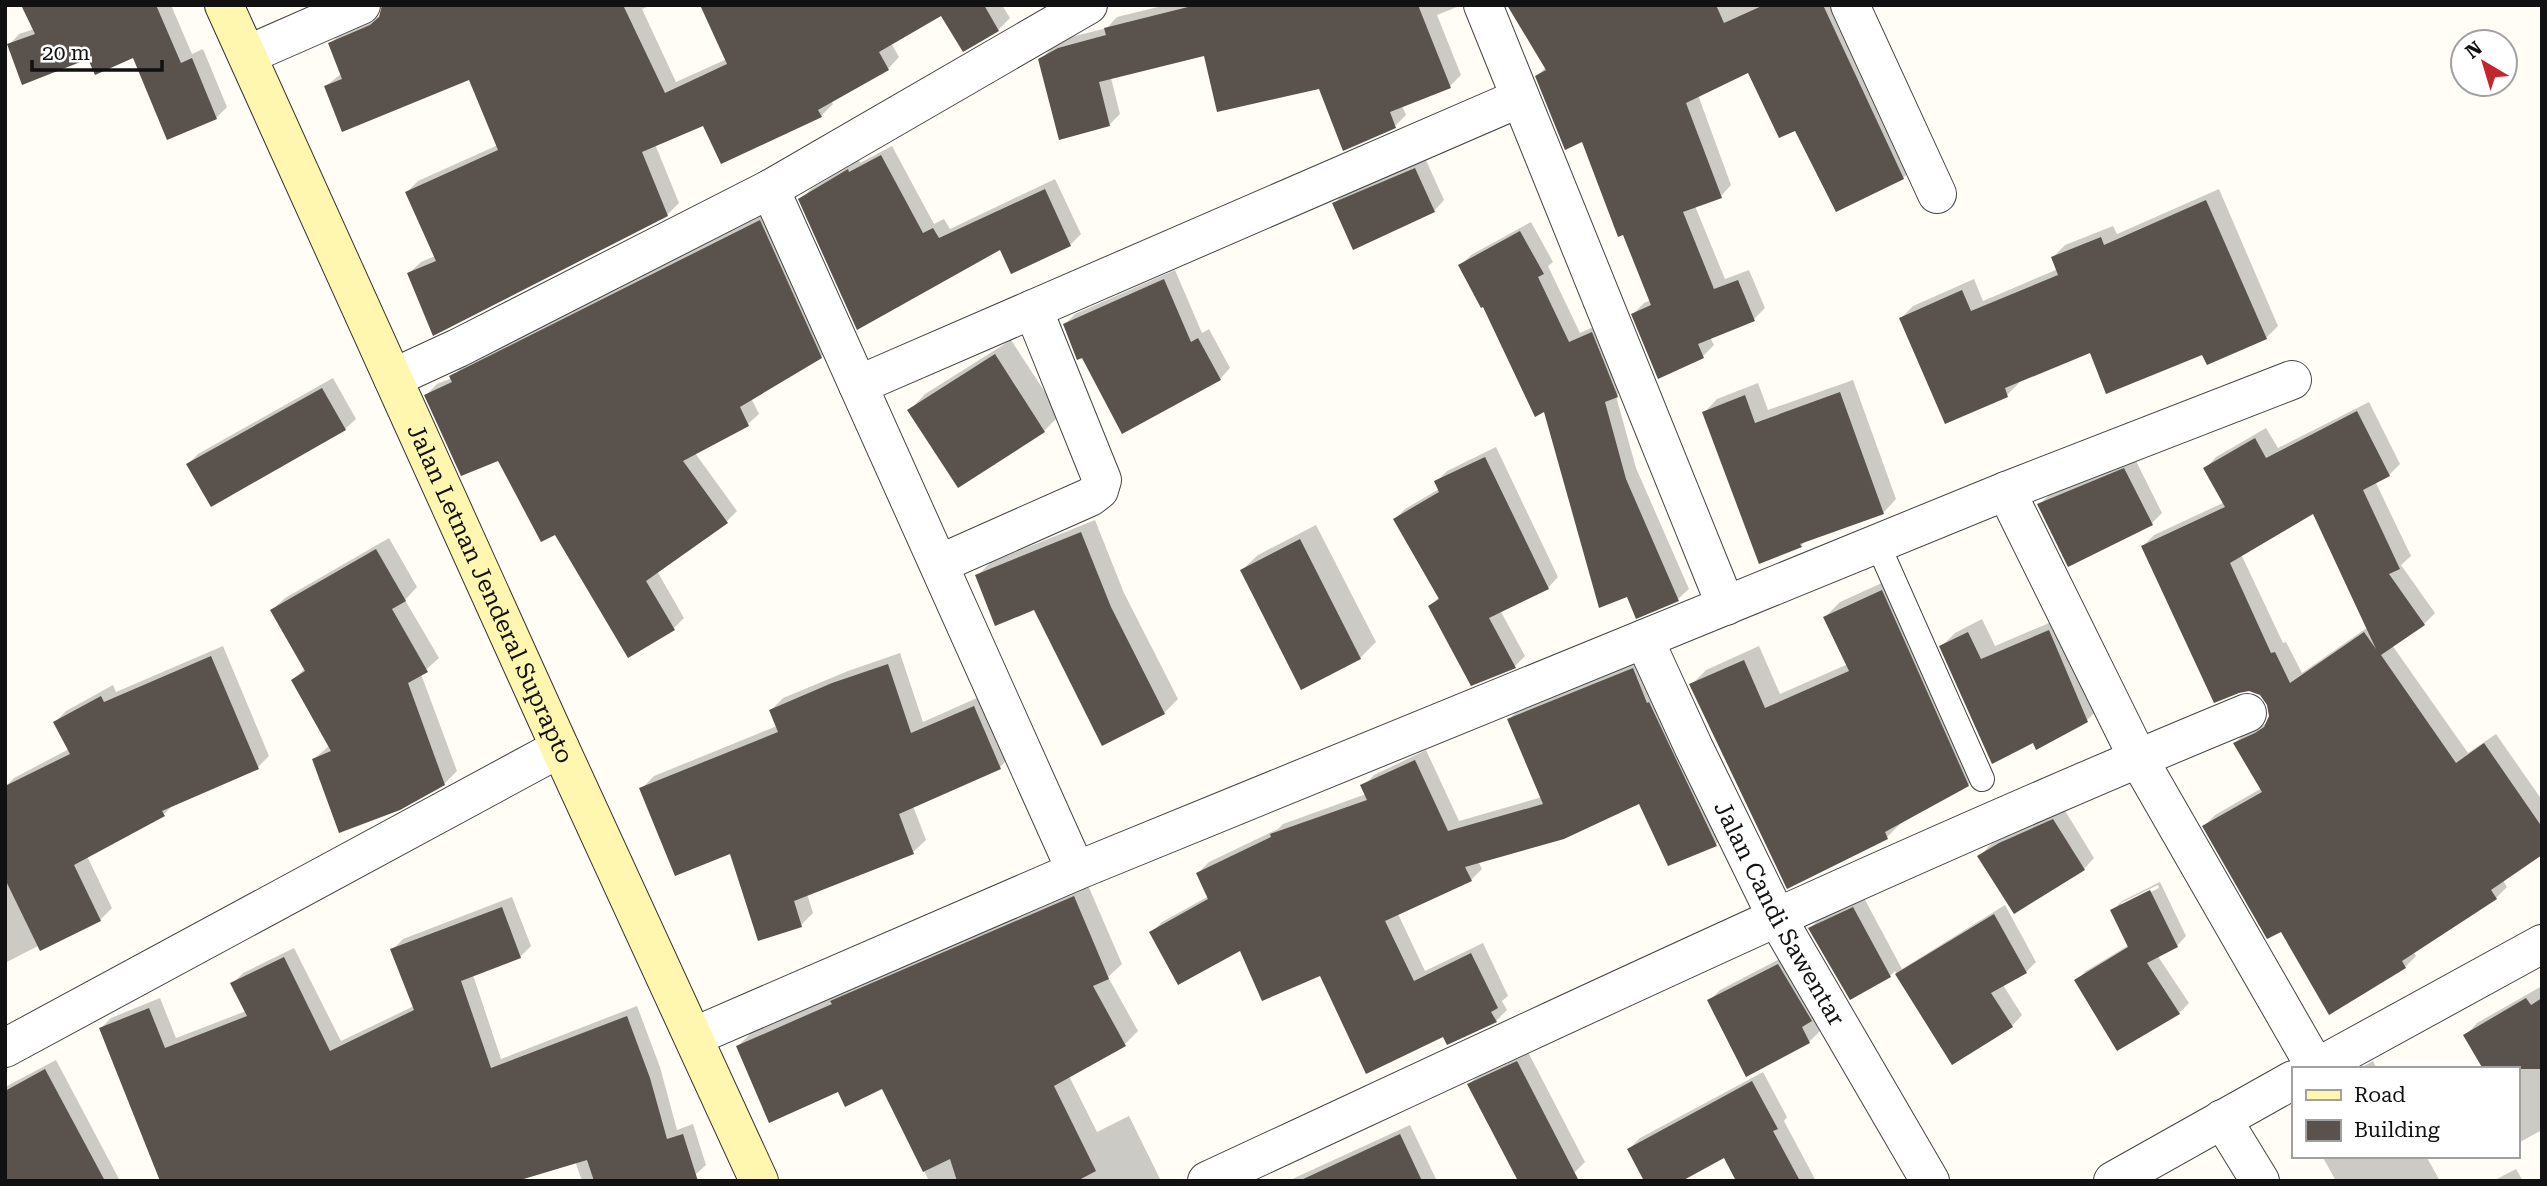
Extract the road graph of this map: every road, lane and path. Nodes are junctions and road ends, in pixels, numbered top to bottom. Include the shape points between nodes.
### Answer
1 (224, 5) edge
2 (361, 5) edge
3 (1088, 5) edge
4 (1483, 5) edge
5 (1850, 5) edge
6 (247, 55) junction
7 (1520, 97) junction
8 (770, 189) junction
9 (1937, 194) dead end
10 (1033, 309) junction
11 (393, 378) junction
12 (2292, 380) dead end
13 (858, 385) junction
14 (2006, 491) junction
15 (1878, 544) junction
16 (939, 564) junction
17 (1726, 606) junction
18 (1644, 639) junction
19 (2247, 713) dead end
20 (560, 748) junction
21 (2138, 758) junction
22 (1982, 779) dead end
23 (1076, 871) junction
24 (1777, 918) junction
25 (2542, 944) edge
26 (695, 1036) junction
27 (5, 1048) edge
28 (2314, 1067) edge
29 (2317, 1067) edge
30 (2292, 1081) edge
31 (2222, 1119) junction
32 (759, 1181) edge
33 (1207, 1181) edge
34 (1930, 1181) edge
35 (2113, 1181) edge
36 (2260, 1181) edge

1 - 6 main road, Jalan Letnan Jenderal Suprapto
2 - 6 street
3 - 8 street
4 - 7 street
5 - 9 street
6 - 11 main road, Jalan Letnan Jenderal Suprapto
7 - 10 street
7 - 17 street
8 - 11 street
8 - 13 street
10 - 13 street
10 - 16 street via 1102,485 1090,497
11 - 20 main road, Jalan Letnan Jenderal Suprapto
12 - 14 street
13 - 16 street
14 - 15 street
14 - 21 street
15 - 17 street
15 - 22 lane
16 - 23 street
17 - 18 street
18 - 23 street
18 - 24 street, Jalan Candi Sawentar
19 - 21 street
20 - 26 main road, Jalan Letnan Jenderal Suprapto
20 - 27 street
21 - 24 street
21 - 28 street
23 - 26 street
24 - 33 street
24 - 34 street, Jalan Candi Sawentar
25 - 29 street
26 - 32 main road, Jalan Letnan Jenderal Suprapto
30 - 31 street
31 - 35 street
31 - 36 street

